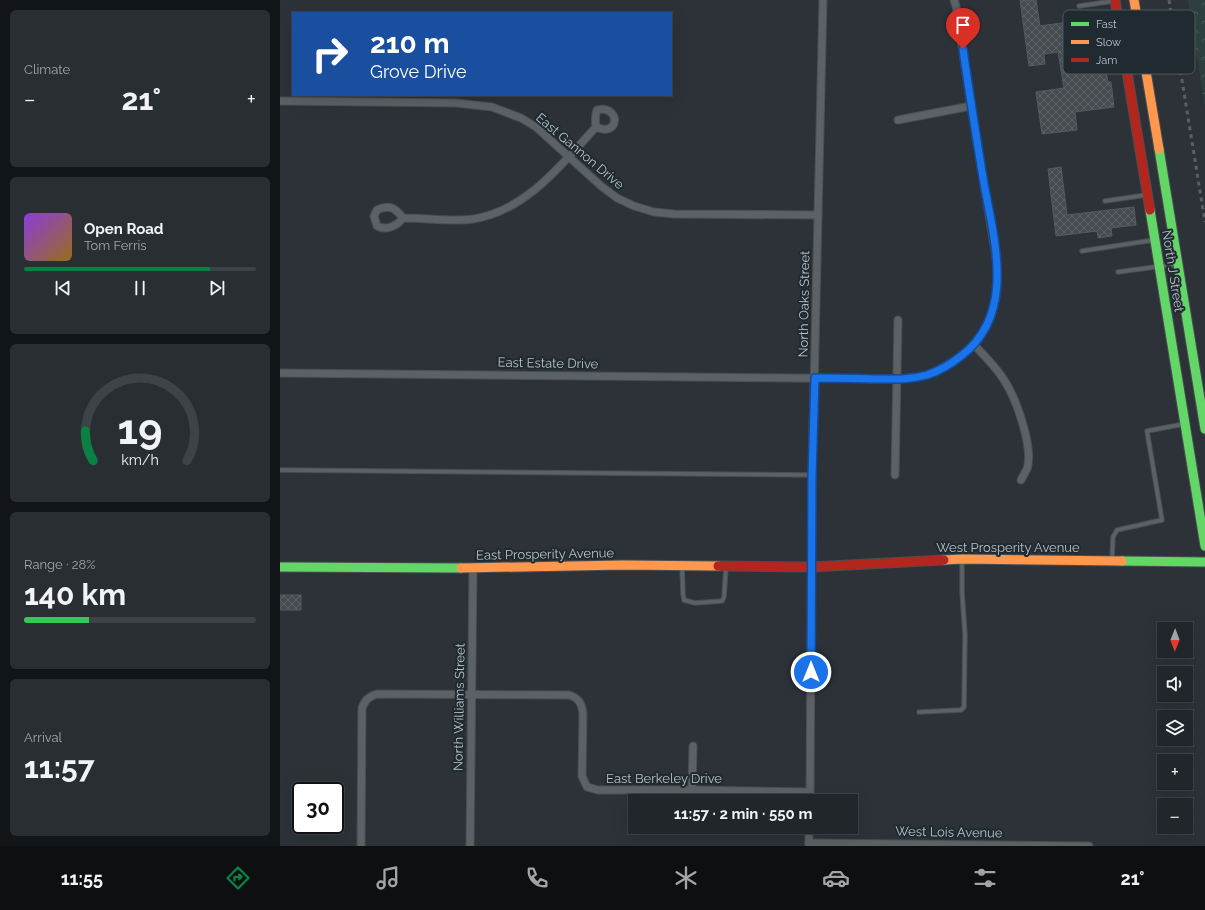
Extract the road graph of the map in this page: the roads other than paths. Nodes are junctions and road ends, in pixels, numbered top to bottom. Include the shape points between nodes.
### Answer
1 (823, 0) edge
2 (954, 0) edge
3 (1115, 0) edge
4 (1119, 0) edge
5 (1134, 0) edge
6 (1079, 6) dead end
7 (1117, 10) edge
8 (1136, 10) edge
9 (1127, 74) edge
10 (1146, 74) edge
11 (280, 101) edge
12 (971, 106) junction
13 (898, 120) dead end
14 (596, 127) dead end
15 (569, 157) junction
16 (1147, 194) junction
17 (1105, 201) dead end
18 (818, 215) junction
19 (403, 218) dead end
20 (1155, 240) junction
21 (1082, 251) dead end
22 (1178, 263) junction
23 (1159, 266) junction
24 (1118, 272) dead end
25 (898, 320) dead end
26 (974, 345) junction
27 (280, 373) edge
28 (815, 378) junction
29 (897, 379) junction
30 (1185, 424) junction
31 (1205, 429) edge
32 (280, 470) edge
33 (895, 475) dead end
34 (812, 476) junction
35 (1021, 480) dead end
36 (1205, 546) edge
37 (962, 559) junction
38 (1112, 561) junction
39 (1205, 562) edge
40 (682, 566) junction
41 (726, 566) junction
42 (811, 566) junction
43 (280, 567) edge
44 (473, 568) junction
45 (471, 695) junction
46 (919, 712) dead end
47 (693, 746) dead end
48 (692, 790) junction
49 (810, 792) joint
50 (809, 844) edge
51 (361, 846) edge
52 (470, 846) edge
53 (1089, 846) edge

1 - 18 street, North Oaks Street
2 - 12 street, East Estate Drive
3 - 4 lane
3 - 6 lane
3 - 7 main road, North J Street
5 - 8 main road, North J Street
9 - 16 main road, North J Street
10 - 22 main road, North J Street
11 - 15 street, East Gannon Drive via 492,107 536,127
12 - 13 street
12 - 26 street, East Estate Drive via 998,263 997,290 990,317 984,332
14 - 15 street
15 - 18 street, East Gannon Drive via 617,198 654,212
15 - 19 street via 537,188 507,208 474,218
16 - 17 lane
16 - 20 main road, North J Street
18 - 28 street, North Oaks Street
20 - 21 lane
20 - 23 main road, North J Street
22 - 23 lane
22 - 31 main road, North J Street
23 - 24 lane
23 - 30 main road, North J Street
25 - 29 street
26 - 29 street, East Estate Drive via 955,361 938,370
26 - 35 street via 1005,381 1021,419 1028,455 1027,468
27 - 28 street, East Estate Drive
28 - 29 street, East Estate Drive
28 - 34 street, North Oaks Street
29 - 33 street
30 - 36 main road, North J Street
30 - 38 lane via 1147,431 1162,520 1117,530 1113,537
32 - 34 lane
34 - 42 street, North Oaks Street
37 - 38 main road, West Prosperity Avenue
37 - 42 main road, West Prosperity Avenue
37 - 46 lane via 964,707 960,710
38 - 39 main road, West Prosperity Avenue
40 - 41 main road, East Prosperity Avenue
40 - 41 lane via 684,600 695,603 722,601
40 - 44 main road, East Prosperity Avenue
41 - 42 main road, East Prosperity Avenue
42 - 49 street, North Oaks Street
43 - 44 main road, East Prosperity Avenue
44 - 45 street, North Williams Street
45 - 48 street, East Berkeley Drive via 575,697 582,707 582,776 586,786 598,790
45 - 51 street, East Berkeley Drive via 377,694 364,702
45 - 52 street, North Williams Street
47 - 48 street
48 - 49 street, East Berkeley Drive
50 - 53 street, West Lois Avenue

